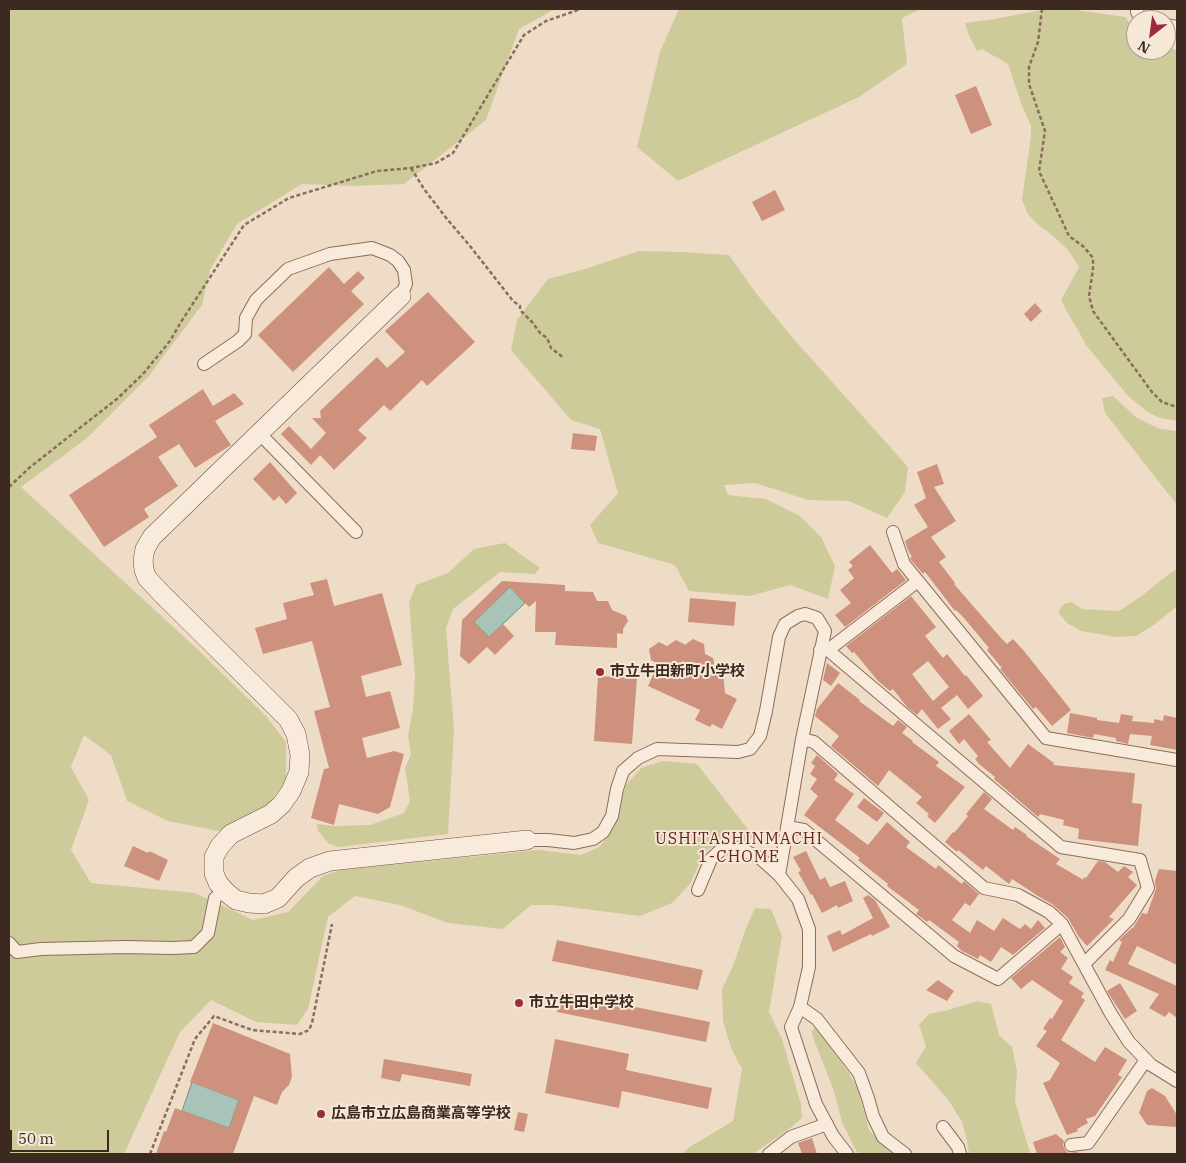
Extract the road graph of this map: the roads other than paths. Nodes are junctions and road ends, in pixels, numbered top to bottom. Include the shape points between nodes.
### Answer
1 (401, 296) joint
2 (204, 364) dead end
3 (259, 433) junction
4 (356, 532) dead end
5 (893, 532) dead end
6 (918, 581) junction
7 (824, 650) junction
8 (802, 739) junction
9 (1177, 760) edge
10 (787, 827) junction
11 (527, 840) joint
12 (779, 875) junction
13 (698, 890) dead end
14 (215, 898) dead end
15 (1062, 924) junction
16 (9, 943) edge
17 (1084, 964) junction
18 (800, 1007) junction
19 (1146, 1060) junction
20 (1177, 1081) edge
21 (827, 1124) junction
22 (943, 1127) dead end
23 (1071, 1145) dead end
24 (769, 1154) edge
25 (847, 1154) edge
26 (905, 1154) edge
27 (960, 1154) edge

1 - 2 street via 406,284 404,270 390,255 372,248 330,254 288,269 256,300 246,318 245,334 238,342
1 - 3 street
3 - 4 street
3 - 11 street via 152,537 143,560 147,578 288,718 296,734 299,772 291,790 271,814 231,834 220,846 214,857 218,883 236,900 264,904 278,898 310,868 330,861
5 - 6 street via 904,564
6 - 7 street
6 - 9 street via 1046,738
7 - 8 street
7 - 11 street via 824,631 817,618 805,614 785,624 779,637 760,736 750,749 738,752 657,749 638,758 623,771 612,816 603,832 593,839 574,843
7 - 17 street via 1061,847 1140,860 1148,888 1129,919
8 - 10 street
8 - 15 street via 814,742 984,888 1018,895
10 - 12 street
10 - 15 street via 804,830 954,956 998,979
12 - 13 street via 760,858 739,848 723,848 711,859
12 - 18 street via 798,899 809,930 809,967
14 - 16 street via 208,933 194,946 17,952
15 - 17 street
17 - 19 street via 1129,1042
18 - 21 street via 791,1027 816,1104
18 - 26 street via 817,1020 859,1074 883,1136
19 - 20 street
19 - 23 street via 1088,1143
21 - 24 street via 791,1137
21 - 25 street
22 - 27 street

